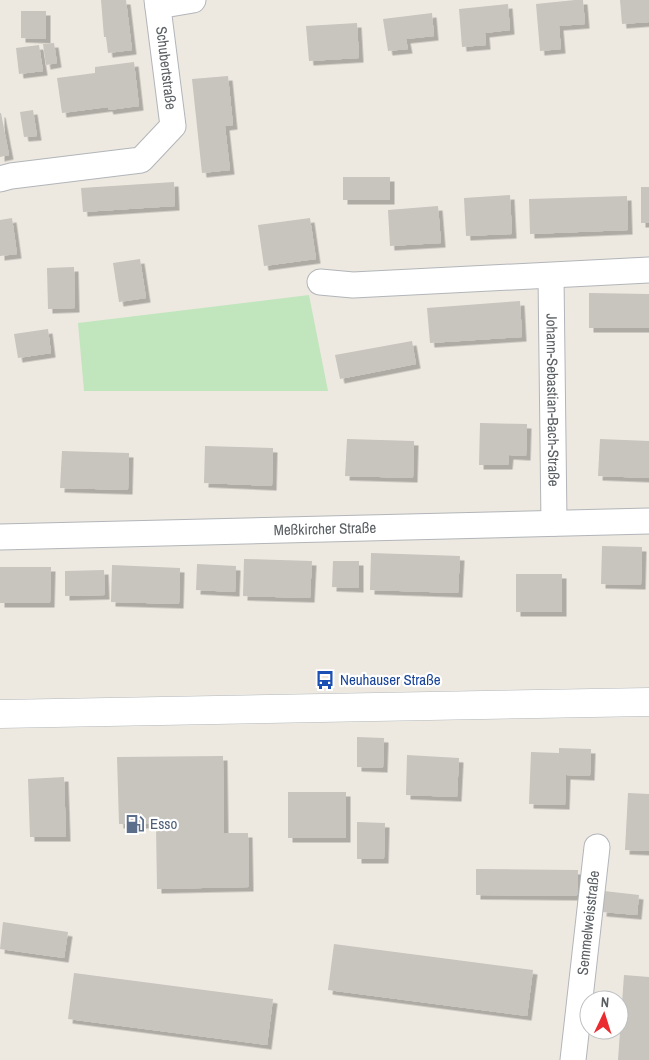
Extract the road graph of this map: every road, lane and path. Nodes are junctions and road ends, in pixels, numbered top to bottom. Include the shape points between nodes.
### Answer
1 (193, 0) edge
2 (158, 3) edge
3 (0, 179) edge
4 (649, 270) edge
5 (551, 276) junction
6 (320, 282) dead end
7 (649, 521) edge
8 (554, 523) junction
9 (0, 537) edge
10 (649, 702) edge
11 (0, 714) edge
12 (596, 847) dead end
13 (572, 1060) edge

1 - 2 street, Schubertstraße
2 - 3 street, Schubertstraße via 173,126 141,160
4 - 5 street
5 - 6 street via 353,285
5 - 8 street, Johann-Sebastian-Bach-Straße
7 - 8 street, Meßkircher Straße
8 - 9 street, Meßkircher Straße
10 - 11 street
12 - 13 street, Semmelweisstraße

